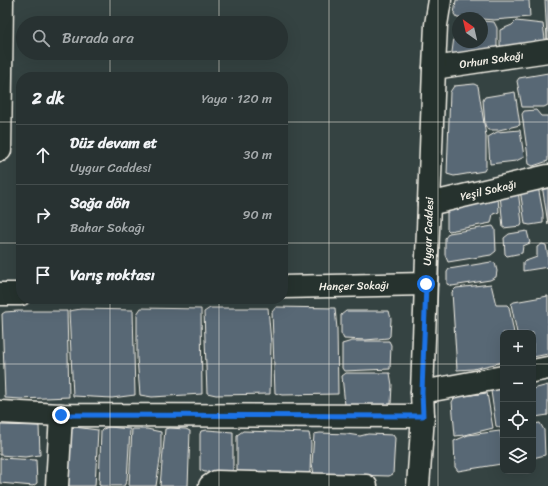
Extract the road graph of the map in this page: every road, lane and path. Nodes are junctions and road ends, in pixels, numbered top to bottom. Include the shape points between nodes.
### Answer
1 (2, 0) edge
2 (440, 0) edge
3 (548, 51) edge
4 (434, 68) junction
5 (0, 150) edge
6 (548, 176) edge
7 (429, 204) junction
8 (426, 284) junction
9 (288, 287) edge
10 (0, 294) edge
11 (16, 294) edge
12 (548, 368) edge
13 (536, 370) edge
14 (500, 378) edge
15 (422, 392) junction
16 (0, 412) edge
17 (61, 415) junction
18 (423, 416) junction
19 (56, 486) edge
20 (210, 486) edge
21 (366, 486) edge
22 (418, 486) edge

1 - 5 street
2 - 4 street, Uygur Caddesi
3 - 4 street, Orhun Sokağı
4 - 7 street, Uygur Caddesi
6 - 7 street, Yeşil Sokağı
7 - 8 street, Uygur Caddesi
8 - 9 street, Hançer Sokağı
8 - 15 street, Uygur Caddesi
10 - 11 street
12 - 13 street
14 - 15 street
15 - 18 street, Uygur Caddesi
16 - 17 street
17 - 18 street
17 - 19 street
18 - 22 street, Uygur Caddesi
20 - 21 street via 216,482

